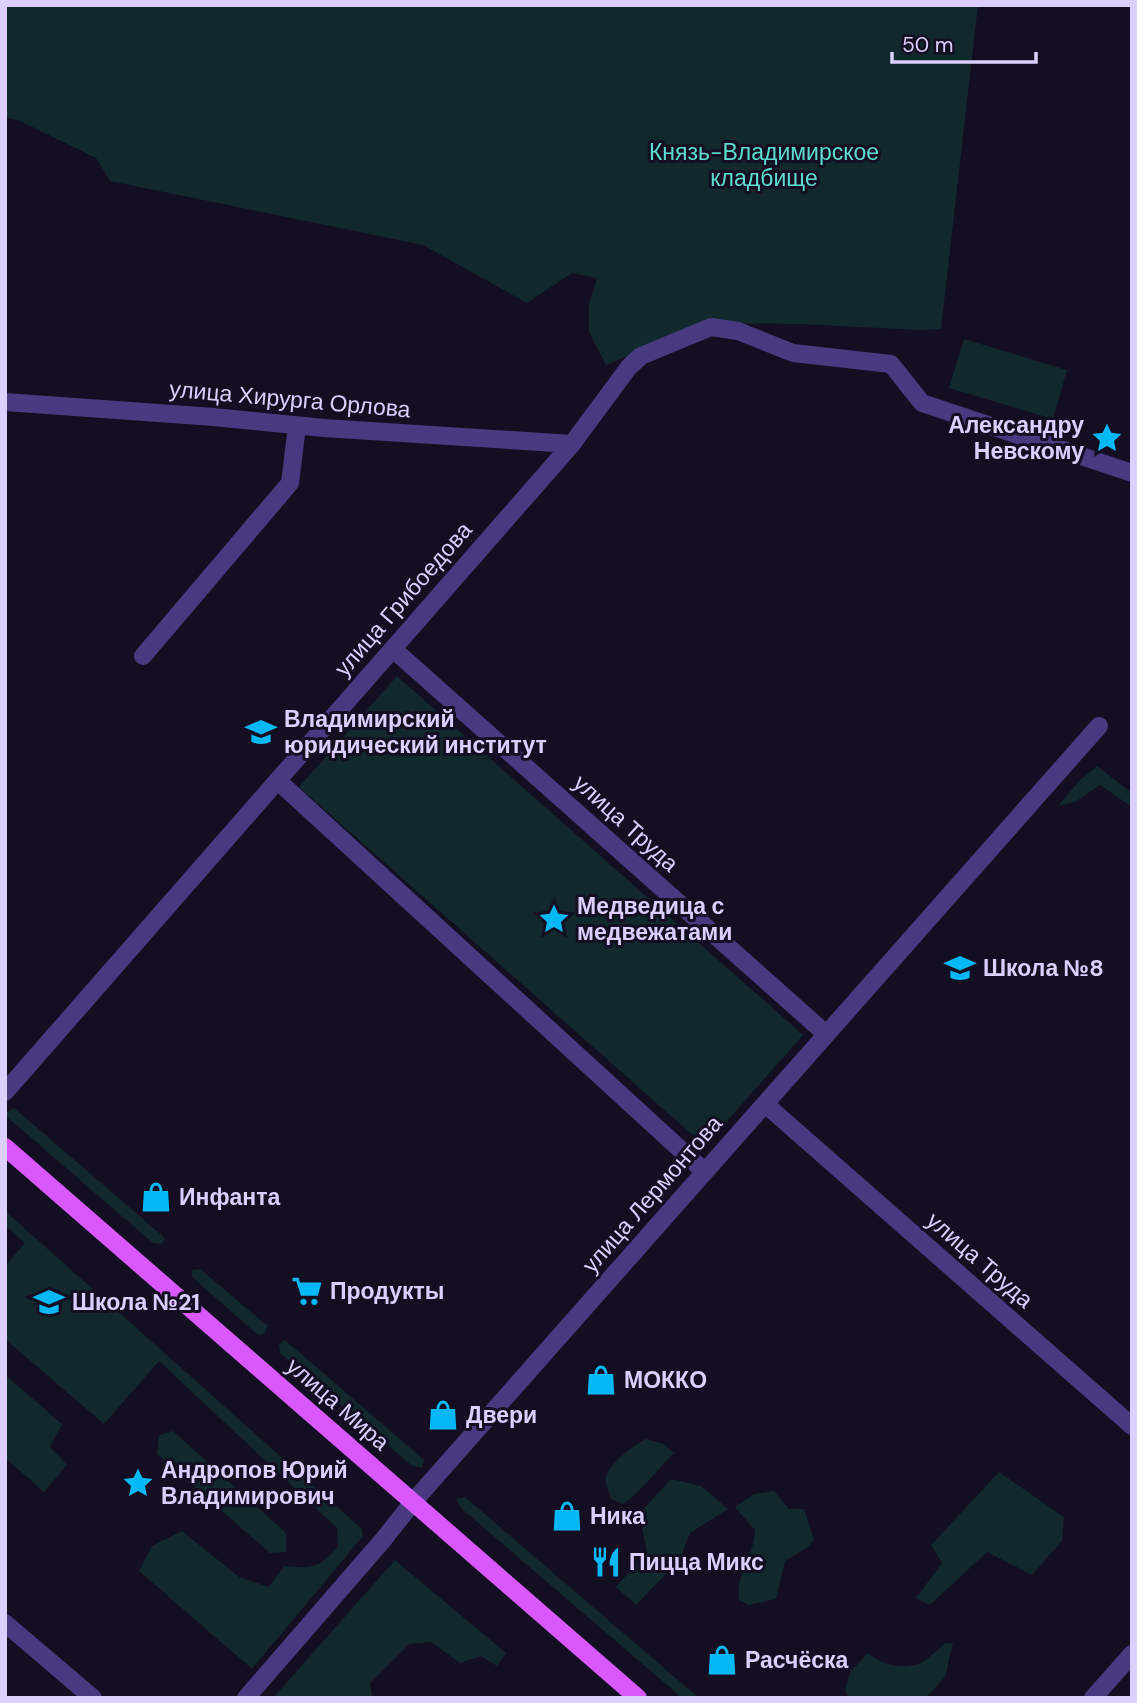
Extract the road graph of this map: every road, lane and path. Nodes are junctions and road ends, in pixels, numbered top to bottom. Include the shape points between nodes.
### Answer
1 (5, 402) edge
2 (297, 426) junction
3 (572, 443) junction
4 (1132, 473) edge
5 (393, 649) junction
6 (143, 656) dead end
7 (1099, 726) dead end
8 (278, 781) junction
9 (826, 1034) junction
10 (5, 1092) edge
11 (765, 1104) junction
12 (5, 1147) edge
13 (705, 1172) junction
14 (1132, 1426) edge
15 (413, 1502) junction
16 (5, 1623) edge
17 (1132, 1654) edge
18 (93, 1698) edge
19 (246, 1698) edge
20 (638, 1698) edge
21 (1093, 1698) edge

1 - 2 street, улица Хирурга Орлова
2 - 3 street, улица Хирурга Орлова
2 - 6 street via 290,483
3 - 4 street, улица Грибоедова via 641,356 711,327 738,331 793,353 891,364 922,403
3 - 5 street, улица Грибоедова
5 - 8 street, улица Грибоедова
5 - 9 street, улица Труда
7 - 9 street, улица Лермонтова
8 - 10 street, улица Грибоедова
8 - 13 street
9 - 11 street, улица Лермонтова
11 - 13 street, улица Лермонтова
11 - 14 street, улица Труда
12 - 15 main road, улица Мира
13 - 15 street, улица Лермонтова
15 - 19 street, улица Лермонтова
15 - 20 main road, улица Мира
16 - 18 street
17 - 21 street

